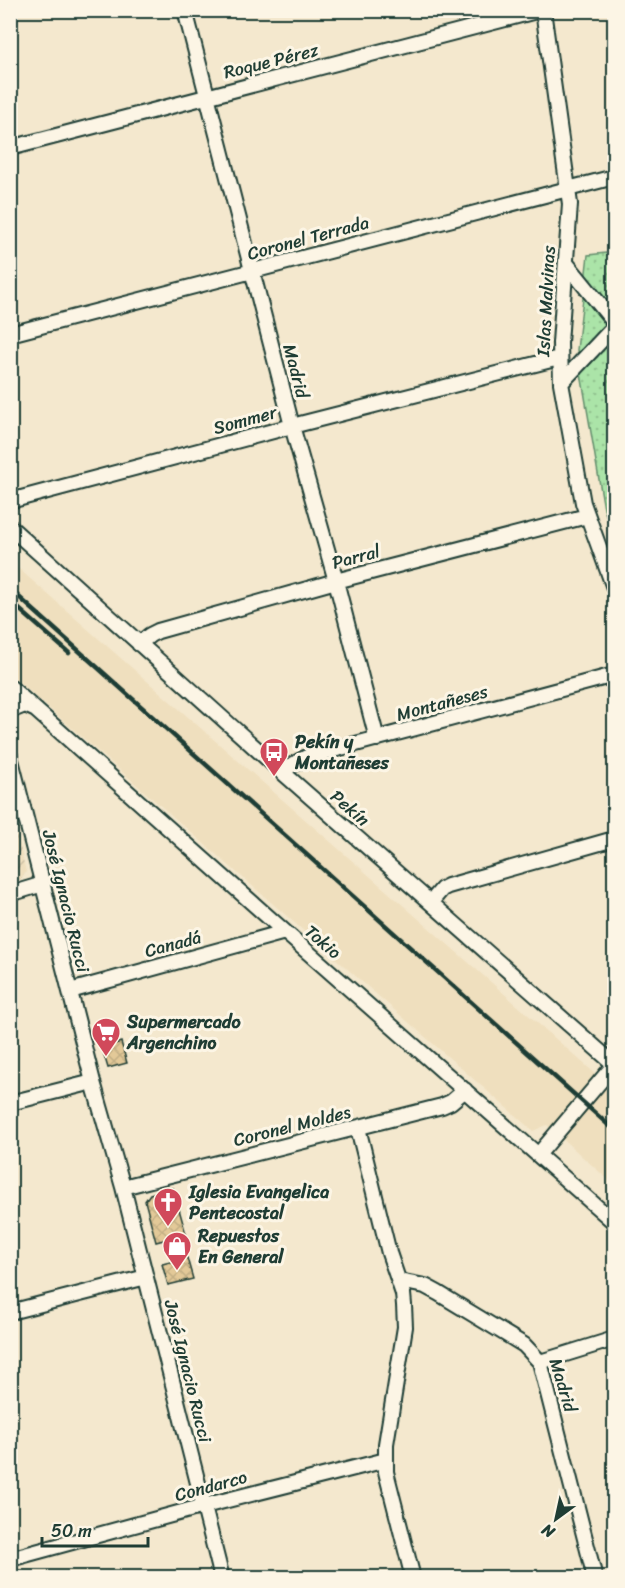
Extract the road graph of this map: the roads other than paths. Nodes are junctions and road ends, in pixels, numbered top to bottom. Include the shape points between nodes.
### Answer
1 (184, 10) edge
2 (542, 10) edge
3 (206, 96) junction
4 (10, 148) edge
5 (615, 177) edge
6 (568, 189) junction
7 (566, 263) junction
8 (251, 271) junction
9 (615, 322) edge
10 (615, 327) edge
11 (10, 334) edge
12 (560, 358) junction
13 (561, 383) junction
14 (292, 426) junction
15 (10, 501) edge
16 (587, 516) junction
17 (10, 527) edge
18 (336, 581) junction
19 (615, 588) edge
20 (139, 644) junction
21 (615, 675) edge
22 (10, 687) edge
23 (10, 711) edge
24 (38, 711) junction
25 (377, 739) junction
26 (10, 756) edge
27 (281, 771) junction
28 (615, 839) edge
29 (43, 885) junction
30 (10, 894) edge
31 (431, 902) junction
32 (285, 932) junction
33 (70, 991) junction
34 (615, 1065) edge
35 (93, 1082) junction
36 (465, 1090) junction
37 (10, 1103) edge
38 (358, 1128) junction
39 (538, 1155) junction
40 (123, 1187) junction
41 (615, 1222) edge
42 (146, 1277) junction
43 (399, 1281) junction
44 (10, 1312) edge
45 (615, 1339) edge
46 (540, 1362) junction
47 (386, 1460) junction
48 (204, 1506) junction
49 (10, 1559) edge
50 (222, 1578) edge
51 (413, 1578) edge
52 (594, 1578) edge

1 - 3 street, Madrid
2 - 3 street, Roque Pérez
2 - 6 street, Islas Malvinas
3 - 4 street, Roque Pérez
3 - 8 street, Madrid
5 - 6 street, Coronel Terrada
6 - 7 street, Islas Malvinas
6 - 8 street, Coronel Terrada
7 - 9 street
7 - 12 street, Islas Malvinas
8 - 11 street, Coronel Terrada
8 - 14 street, Madrid
10 - 13 street
12 - 13 street, Islas Malvinas
12 - 14 street, Sommer
13 - 16 street, Islas Malvinas
14 - 15 street, Sommer
14 - 18 street, Madrid
16 - 18 street, Parral
16 - 19 street, Islas Malvinas
17 - 20 street, Pekín
18 - 20 street, Parral via 158,631
18 - 25 street, Madrid
20 - 27 street, Pekín
21 - 25 street, Montañeses
22 - 24 street, Tokio
23 - 24 street via 24,705
24 - 32 street, Tokio
25 - 27 street, Montañeses via 307,757
26 - 29 street, José Ignacio Rucci
27 - 31 street, Pekín
28 - 31 street via 448,886
29 - 30 street
29 - 33 street, José Ignacio Rucci
31 - 34 street, Pekín
32 - 33 street, Canadá
32 - 36 street, Tokio
33 - 35 street, José Ignacio Rucci
34 - 39 street
35 - 37 street
35 - 40 street, José Ignacio Rucci
36 - 38 street, Coronel Moldes via 442,1106
36 - 39 street, Tokio
38 - 40 street, Coronel Moldes
38 - 43 street
39 - 41 street, Tokio
40 - 42 street, José Ignacio Rucci
42 - 44 street
42 - 48 street, José Ignacio Rucci
43 - 46 street, Madrid via 438,1293 524,1345
43 - 47 street via 405,1327
45 - 46 street
46 - 52 street, Madrid
47 - 48 street, Condarco
47 - 51 street
48 - 49 street, Condarco
48 - 50 street, José Ignacio Rucci

